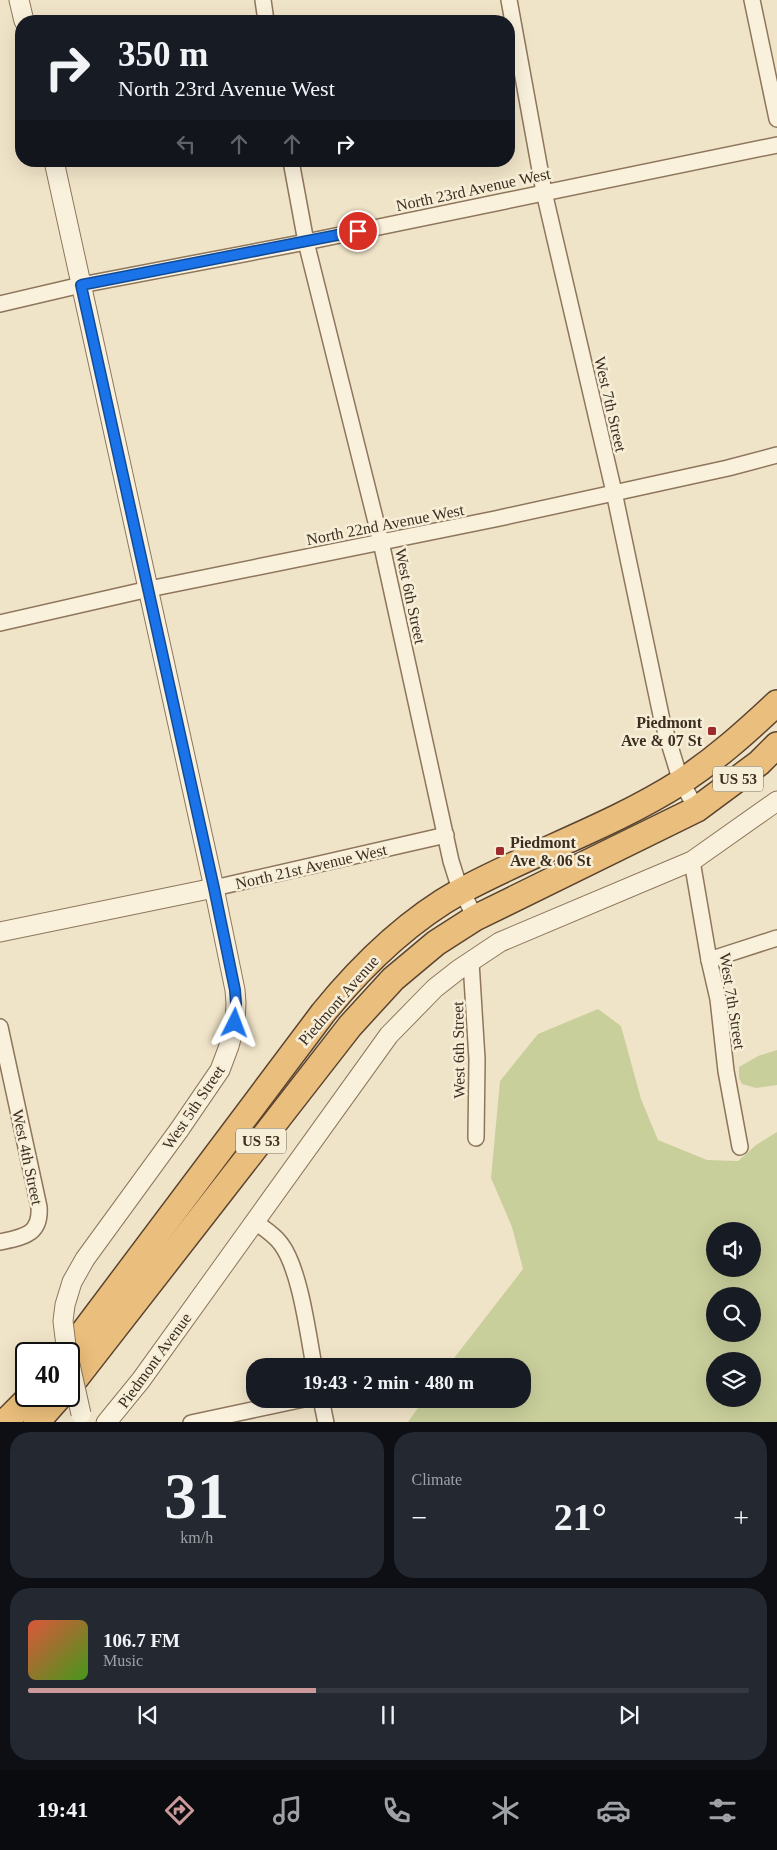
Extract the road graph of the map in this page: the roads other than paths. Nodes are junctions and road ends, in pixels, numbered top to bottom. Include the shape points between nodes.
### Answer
1 (19, 0) edge
2 (263, 0) edge
3 (509, 0) edge
4 (752, 0) edge
5 (23, 15) edge
6 (265, 15) edge
7 (512, 15) edge
8 (515, 33) edge
9 (777, 119) edge
10 (777, 145) edge
11 (55, 167) edge
12 (292, 167) edge
13 (544, 192) junction
14 (306, 242) junction
15 (81, 285) junction
16 (0, 304) edge
17 (777, 455) edge
18 (614, 492) junction
19 (381, 542) junction
20 (149, 589) junction
21 (0, 622) edge
22 (777, 703) edge
23 (777, 745) edge
24 (681, 782) junction
25 (777, 801) edge
26 (697, 809) junction
27 (446, 835) junction
28 (692, 860) junction
29 (214, 888) junction
30 (462, 891) junction
31 (476, 918) junction
32 (0, 932) edge
33 (777, 938) edge
34 (709, 960) junction
35 (471, 962) junction
36 (0, 1027) edge
37 (476, 1138) dead end
38 (740, 1147) dead end
39 (254, 1221) junction
40 (0, 1242) edge
41 (66, 1342) edge
42 (76, 1342) edge
43 (312, 1358) edge
44 (80, 1373) edge
45 (20, 1407) edge
46 (50, 1407) edge
47 (260, 1408) edge
48 (323, 1408) edge
49 (4, 1422) edge
50 (36, 1422) edge
51 (106, 1422) edge
52 (191, 1422) edge
53 (326, 1422) edge

1 - 5 street
2 - 6 street
3 - 7 street, West 7th Street
4 - 9 street
8 - 13 street, West 7th Street
10 - 13 street, North 23rd Avenue West
11 - 15 street, West 5th Street
12 - 14 street, West 6th Street
13 - 14 street, North 23rd Avenue West
13 - 18 street, West 7th Street
14 - 15 street, North 23rd Avenue West
14 - 19 street, West 6th Street
15 - 16 street, North 23rd Avenue West
15 - 20 street, West 5th Street
17 - 18 street, North 22nd Avenue West
18 - 19 street, North 22nd Avenue West
18 - 24 street, West 7th Street via 662,720
19 - 20 street, North 22nd Avenue West
19 - 27 street, West 6th Street
20 - 21 street, North 22nd Avenue West
20 - 29 street, West 5th Street
22 - 24 highway, Piedmont Avenue / US 53 via 737,741
23 - 26 highway, Piedmont Avenue / US 53 via 759,763
24 - 26 street, West 7th Street
24 - 30 highway, Piedmont Avenue / US 53 via 603,825
25 - 28 street, Piedmont Avenue
26 - 31 highway, Piedmont Avenue / US 53
27 - 29 street, North 21st Avenue West
27 - 30 street, West 6th Street
28 - 34 street, West 7th Street
28 - 35 street, Piedmont Avenue via 500,942
29 - 32 street, North 21st Avenue West
29 - 41 street, West 5th Street, bridge via 235,990 235,1023 230,1046 220,1070 85,1259 72,1282 65,1305
30 - 31 street, West 6th Street
30 - 42 highway, Piedmont Avenue / US 53 via 397,936 335,998
31 - 44 highway, Piedmont Avenue / US 53 via 423,953 361,1013
33 - 34 street
34 - 38 street, West 7th Street via 718,999 726,1071
35 - 37 street, West 6th Street via 476,1041
35 - 39 street, Piedmont Avenue via 435,988 388,1035
36 - 40 street, West 4th Street via 40,1218 35,1228 23,1236
39 - 43 street via 278,1240 291,1262
39 - 51 street, Piedmont Avenue via 141,1380
45 - 49 highway
46 - 50 highway
47 - 52 street
48 - 53 street

